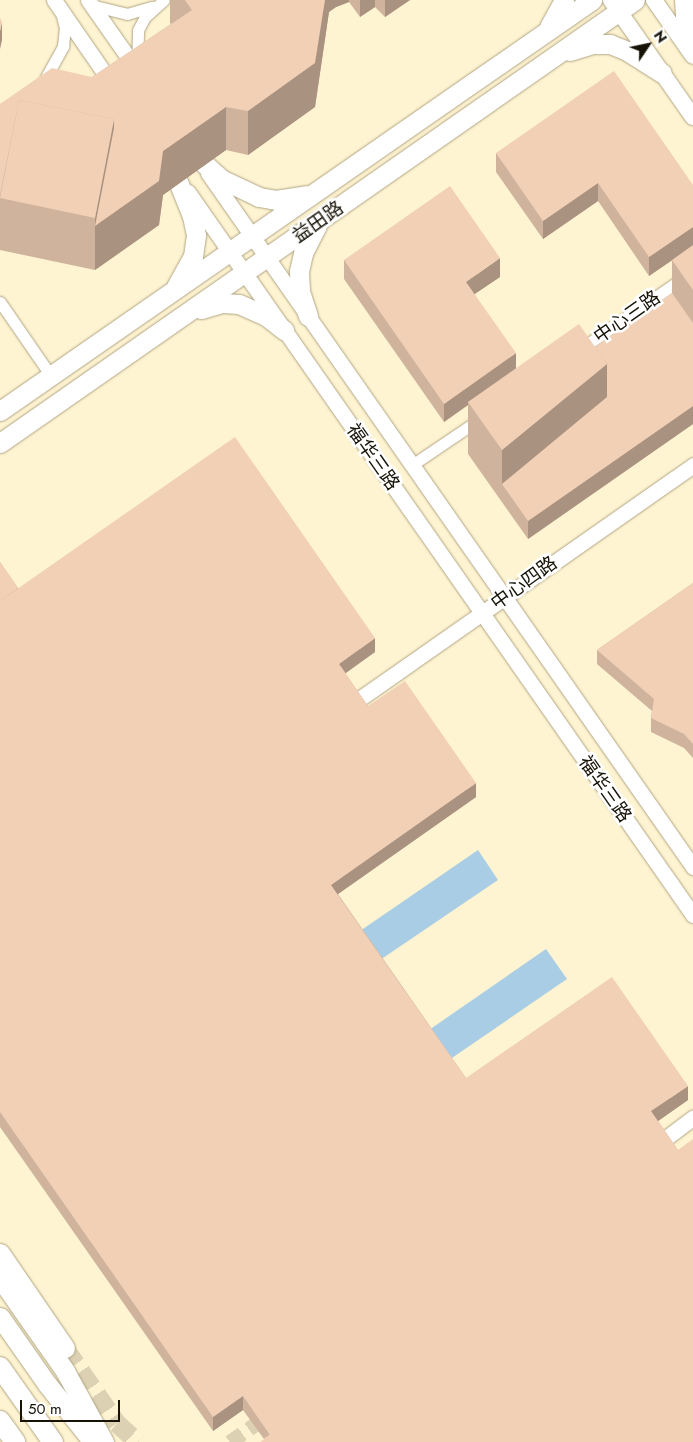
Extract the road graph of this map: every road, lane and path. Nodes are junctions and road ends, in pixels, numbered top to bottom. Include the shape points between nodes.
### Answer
1 (564, 0) edge
2 (592, 0) edge
3 (635, 0) edge
4 (654, 0) edge
5 (684, 0) edge
6 (89, 2) edge
7 (160, 3) edge
8 (56, 4) edge
9 (615, 6) edge
10 (541, 36) junction
11 (693, 36) edge
12 (555, 56) junction
13 (693, 56) edge
14 (662, 73) junction
15 (140, 75) joint
16 (61, 77) edge
17 (98, 83) edge
18 (121, 96) joint
19 (693, 117) edge
20 (188, 143) edge
21 (199, 159) junction
22 (170, 167) joint
23 (318, 192) junction
24 (319, 221) junction
25 (253, 237) junction
26 (230, 253) junction
27 (267, 257) junction
28 (693, 271) edge
29 (244, 273) junction
30 (167, 297) junction
31 (0, 302) edge
32 (308, 316) junction
33 (179, 319) junction
34 (284, 330) junction
35 (568, 357) edge
36 (51, 376) junction
37 (0, 411) edge
38 (489, 412) edge
39 (0, 443) edge
40 (412, 465) junction
41 (693, 465) edge
42 (504, 597) junction
43 (482, 613) junction
44 (355, 702) edge
45 (693, 866) edge
46 (693, 915) edge
47 (693, 1118) edge
48 (662, 1141) edge
49 (0, 1253) edge
50 (0, 1278) edge
51 (0, 1317) edge
52 (65, 1348) tunnel mouth
53 (0, 1367) edge
54 (0, 1421) edge
55 (15, 1442) edge
56 (53, 1442) edge
57 (93, 1442) edge
58 (104, 1442) edge

1 - 10 main road
2 - 10 main road, 益田路
3 - 9 main road, 益田路
4 - 13 main road
5 - 11 main road via 685,16
6 - 7 street via 126,14
6 - 15 street
7 - 15 street via 138,30
8 - 16 street via 65,28 62,46 38,85
8 - 18 street
9 - 12 main road, 益田路
9 - 14 main road
10 - 23 main road, 益田路
12 - 14 main road via 603,43 627,51
12 - 24 main road, 益田路
14 - 19 main road
17 - 18 street
20 - 21 street, 福华三路
21 - 23 main road via 221,179 259,197 293,199
21 - 25 street, 福华三路
22 - 26 street, 福华三路
22 - 30 main road via 186,196 196,235 193,256 184,277
23 - 25 main road, 益田路
24 - 27 main road, 益田路
24 - 32 main road via 306,245 299,271 300,291
25 - 26 main road, 益田路
25 - 27 street, 福华三路
26 - 29 street, 福华三路
26 - 30 main road, 益田路
27 - 29 main road, 益田路
27 - 32 street, 福华三路
28 - 35 street, 中心三路
29 - 33 main road, 益田路
29 - 34 street, 福华三路
30 - 36 main road, 益田路
31 - 36 street
32 - 40 street, 福华三路
33 - 34 main road via 222,303 239,304 266,316
33 - 39 main road, 益田路
34 - 43 street, 福华三路
36 - 37 main road, 益田路
38 - 40 street
40 - 42 street, 福华三路
41 - 42 street, 中心四路
42 - 43 street, 中心四路
42 - 45 street, 福华三路
43 - 44 street, 中心四路
43 - 46 street, 福华三路
47 - 48 street
49 - 52 main road
50 - 58 main road via 65,1371
51 - 57 main road
53 - 56 highway
54 - 55 highway

